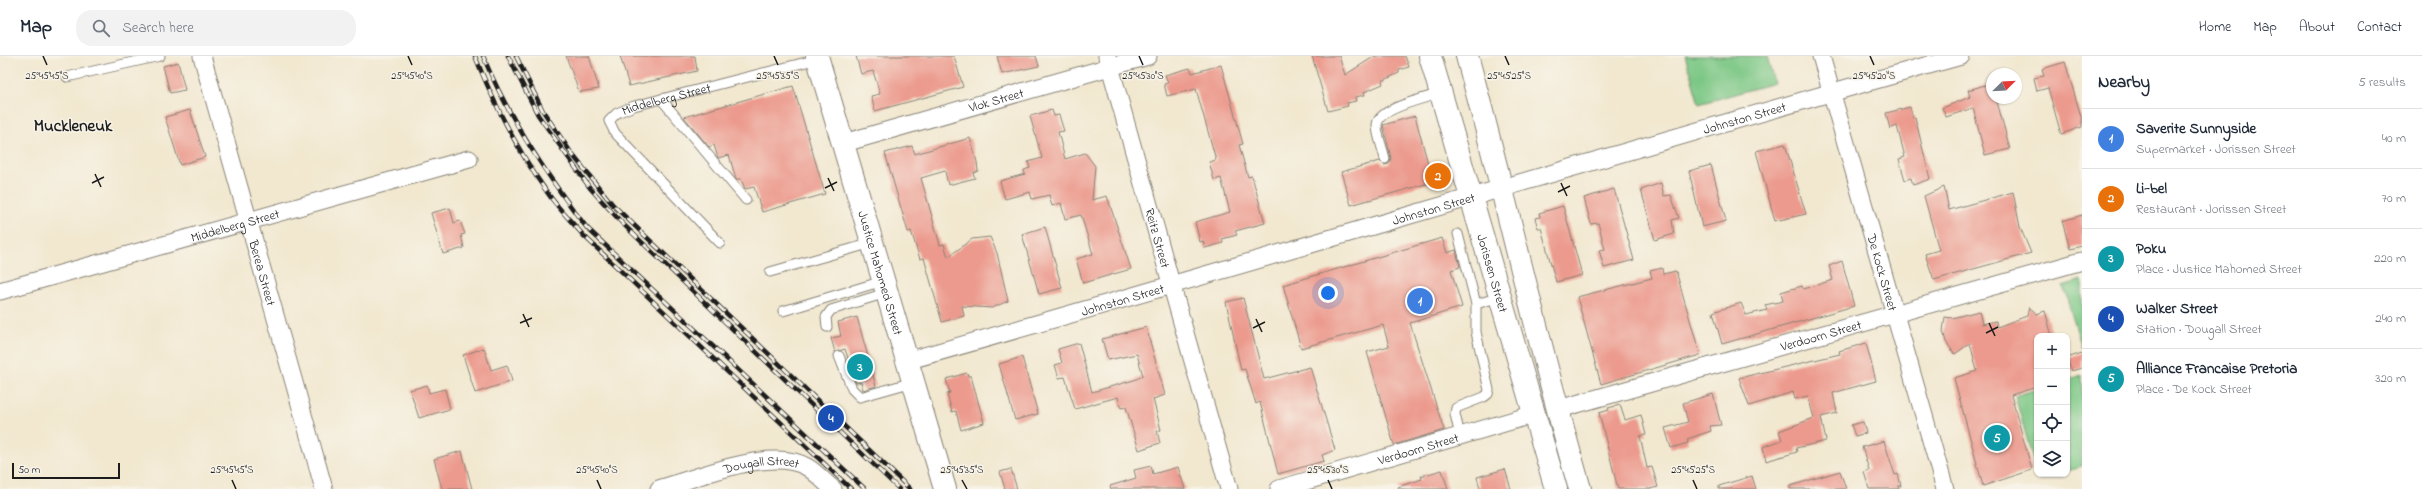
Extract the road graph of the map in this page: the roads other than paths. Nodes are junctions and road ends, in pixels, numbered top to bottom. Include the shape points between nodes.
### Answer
1 (160, 56) edge
2 (202, 56) edge
3 (1148, 56) edge
4 (1430, 56) edge
5 (1440, 56) edge
6 (1462, 56) edge
7 (1467, 56) edge
8 (1821, 56) edge
9 (1961, 56) edge
10 (818, 57) edge
11 (1108, 61) edge
12 (67, 77) dead end
13 (1474, 86) junction
14 (1831, 92) junction
15 (1441, 93) junction
16 (661, 99) junction
17 (844, 143) junction
18 (469, 159) dead end
19 (1385, 159) dead end
20 (1489, 194) junction
21 (746, 200) dead end
22 (249, 220) junction
23 (1458, 234) dead end
24 (720, 243) dead end
25 (872, 243) junction
26 (2082, 261) edge
27 (770, 272) dead end
28 (1173, 286) junction
29 (884, 287) junction
30 (0, 291) edge
31 (1506, 297) junction
32 (1476, 304) junction
33 (783, 311) dead end
34 (1896, 314) junction
35 (827, 327) dead end
36 (1518, 354) junction
37 (839, 356) dead end
38 (906, 361) junction
39 (1534, 378) dead end
40 (913, 382) junction
41 (1559, 409) junction
42 (1535, 414) junction
43 (1460, 436) junction
44 (324, 489) edge
45 (659, 489) edge
46 (833, 489) edge
47 (945, 489) edge
48 (1229, 489) edge
49 (1279, 489) edge
50 (1556, 489) edge
51 (1566, 489) edge
52 (1575, 489) edge
53 (1580, 489) edge
54 (1945, 489) edge

1 - 12 lane
2 - 22 street, Berea Street
3 - 11 street, Vlok Street
4 - 15 main road, Jorissen Street
5 - 20 lane, Jorissen Street
6 - 13 lane, Jorissen Street
7 - 13 main road, Jorissen Street
8 - 14 street, De Kock Street
9 - 14 street, Johnston Street
10 - 16 lane, Middelberg Street
10 - 17 main road, Justice Mahomed Street
11 - 17 street, Vlok Street
11 - 28 street, Reitz Street
13 - 20 main road, Jorissen Street
14 - 20 street, Johnston Street
14 - 34 street, De Kock Street
15 - 19 lane via 1391,109 1381,115 1376,127
15 - 20 main road, Jorissen Street
16 - 21 lane
16 - 24 lane, Middelberg Street via 625,109 612,117 609,125
17 - 25 main road, Justice Mahomed Street
18 - 22 street, Middelberg Street
20 - 28 street, Johnston Street
20 - 31 main road, Jorissen Street
20 - 36 main road via 1524,335 1524,342
20 - 41 main road, Jorissen Street
20 - 52 lane, Jorissen Street
22 - 30 street, Middelberg Street
22 - 44 street, Berea Street
23 - 32 lane
25 - 27 lane
25 - 29 main road, Justice Mahomed Street
26 - 34 street, Verdoorn Street
28 - 38 street, Johnston Street
28 - 48 street, Reitz Street
29 - 33 lane
29 - 35 lane via 831,310 826,318
29 - 38 main road, Justice Mahomed Street
31 - 32 lane
31 - 36 main road, Jorissen Street
32 - 43 lane via 1476,332 1488,394 1456,408
34 - 41 street, Verdoorn Street
34 - 54 street, De Kock Street
36 - 42 main road, Jorissen Street
37 - 40 lane via 852,389 860,397
38 - 40 main road, Justice Mahomed Street
39 - 51 lane
40 - 47 main road, Justice Mahomed Street
41 - 53 main road, Jorissen Street
42 - 43 street, Verdoorn Street
42 - 50 main road, Jorissen Street
43 - 49 street, Verdoorn Street
45 - 46 street, Dougall Street via 732,467 774,459 806,466

